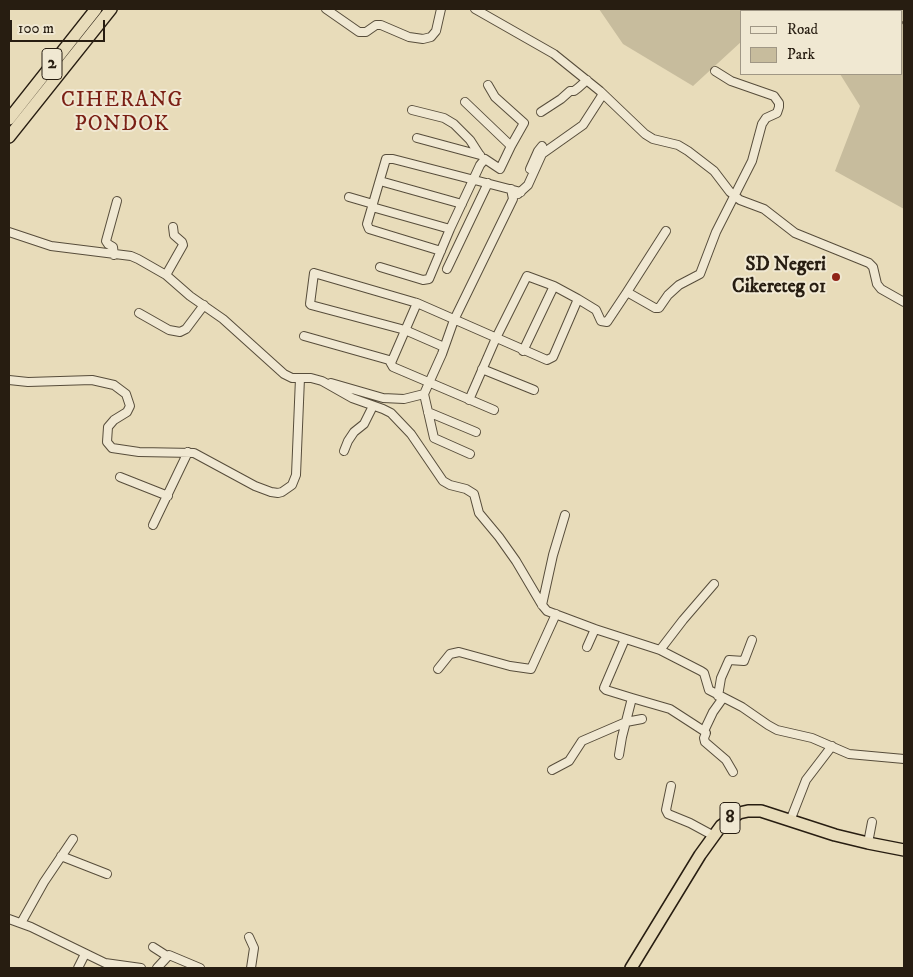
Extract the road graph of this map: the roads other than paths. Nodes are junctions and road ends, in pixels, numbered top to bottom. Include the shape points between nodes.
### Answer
1 (96, 9) edge
2 (111, 9) edge
3 (326, 9) edge
4 (441, 9) edge
5 (475, 9) edge
6 (715, 71) dead end
7 (587, 80) junction
8 (488, 85) dead end
9 (603, 94) junction
10 (466, 102) dead end
11 (412, 110) dead end
12 (541, 112) dead end
13 (9, 119) edge
14 (9, 137) edge
15 (417, 138) dead end
16 (511, 146) junction
17 (542, 146) dead end
18 (482, 156) junction
19 (500, 169) junction
20 (472, 179) junction
21 (380, 181) junction
22 (491, 184) junction
23 (511, 189) junction
24 (523, 190) junction
25 (735, 196) junction
26 (350, 197) dead end
27 (513, 199) junction
28 (116, 201) dead end
29 (462, 204) junction
30 (372, 206) junction
31 (173, 227) dead end
32 (450, 229) junction
33 (666, 231) dead end
34 (9, 232) edge
35 (441, 251) junction
36 (114, 255) junction
37 (380, 267) dead end
38 (447, 269) dead end
39 (166, 275) junction
40 (554, 286) junction
41 (627, 292) junction
42 (578, 299) junction
43 (417, 302) junction
44 (904, 302) edge
45 (204, 305) junction
46 (139, 313) dead end
47 (454, 320) junction
48 (405, 330) junction
49 (304, 336) dead end
50 (496, 338) junction
51 (444, 347) junction
52 (524, 351) junction
53 (391, 363) junction
54 (482, 369) junction
55 (300, 378) junction
56 (9, 380) edge
57 (322, 381) junction
58 (430, 383) junction
59 (534, 390) dead end
60 (424, 394) junction
61 (469, 400) junction
62 (373, 406) junction
63 (494, 410) dead end
64 (428, 412) junction
65 (476, 432) dead end
66 (344, 451) dead end
67 (188, 452) junction
68 (470, 454) dead end
69 (120, 476) dead end
70 (168, 496) junction
71 (565, 515) dead end
72 (154, 525) dead end
73 (714, 584) dead end
74 (542, 605) junction
75 (556, 614) junction
76 (595, 629) junction
77 (625, 639) junction
78 (752, 640) dead end
79 (586, 647) dead end
80 (660, 650) junction
81 (438, 669) dead end
82 (721, 697) junction
83 (632, 698) junction
84 (642, 720) dead end
85 (626, 722) junction
86 (704, 731) junction
87 (832, 746) junction
88 (620, 754) dead end
89 (904, 759) edge
90 (552, 770) dead end
91 (733, 772) dead end
92 (672, 786) dead end
93 (790, 821) junction
94 (872, 822) dead end
95 (714, 836) junction
96 (73, 840) dead end
97 (868, 843) junction
98 (904, 850) edge
99 (61, 856) junction
100 (107, 874) dead end
101 (9, 919) edge
102 (20, 923) junction
103 (250, 937) dead end
104 (153, 946) dead end
105 (85, 954) junction
106 (167, 956) junction
107 (78, 968) edge
108 (141, 968) edge
109 (157, 968) edge
110 (200, 968) edge
111 (251, 968) edge
112 (631, 968) edge

1 - 13 highway, 2
2 - 14 highway, 2
3 - 4 street via 359,32 381,25 409,37 423,38 431,37 436,31
5 - 7 street via 545,47
6 - 25 street via 774,96 779,103 777,113 762,124 752,161
7 - 9 street
7 - 12 street
8 - 16 street via 495,97 524,123
9 - 24 street via 583,124 542,154
9 - 25 street via 648,136 688,150 714,171
10 - 16 street
11 - 18 street via 444,118 454,124
15 - 18 street
16 - 19 street
17 - 24 street
18 - 19 street
18 - 20 street
19 - 22 street
20 - 21 street via 390,158 385,161
20 - 22 street
20 - 29 street
21 - 29 street
21 - 30 street
22 - 23 street
22 - 38 street
23 - 24 street
23 - 27 street
24 - 27 street
25 - 41 street via 716,232 700,274 679,285 659,308
25 - 44 street via 764,209 795,233 868,263 873,267 881,289
26 - 30 street
27 - 47 street
28 - 36 street via 106,241 114,247
29 - 32 street
30 - 32 street
30 - 35 street via 367,224 371,230
31 - 39 street via 174,235 183,245
32 - 35 street
33 - 41 street
34 - 36 street via 50,246
35 - 37 street via 427,280
36 - 39 street via 135,258
39 - 45 street
40 - 42 street
40 - 50 street via 527,276
40 - 52 street
41 - 42 street via 607,322 601,321 596,310
42 - 52 street via 551,359
43 - 47 street
43 - 48 street
43 - 48 street via 314,273 311,305
45 - 46 street via 180,332 169,330
45 - 55 street via 239,332 279,371
47 - 50 street
47 - 51 street
48 - 51 street
48 - 53 street
49 - 53 street
50 - 52 street
50 - 54 street
51 - 58 street
53 - 58 street via 393,367
54 - 59 street
54 - 61 street
55 - 57 street
55 - 67 street via 296,475 292,485 282,492 255,486
56 - 67 street via 92,380 114,385 126,394 130,406 108,427 106,437 109,446 139,452
57 - 60 street via 382,398 410,398
57 - 62 street
58 - 60 street
58 - 61 street
60 - 64 street
61 - 63 street
62 - 66 street
62 - 74 street via 391,414 408,429 443,481 474,494 479,513 516,561
64 - 65 street
64 - 68 street via 434,438
67 - 70 street
69 - 70 street
70 - 72 street
71 - 74 street
73 - 80 street
74 - 75 street
75 - 76 street
75 - 81 street via 531,669 459,652 450,654
76 - 77 street
76 - 79 street
77 - 80 street
77 - 83 street via 604,688
78 - 82 street via 744,661 729,660 721,678
80 - 82 street via 704,673 709,690
82 - 86 street
82 - 87 street via 777,730
83 - 85 street
83 - 86 street via 670,709
84 - 85 street
85 - 88 street
85 - 90 street via 582,741 569,761
86 - 91 street via 705,742 726,760
87 - 89 street via 849,754
87 - 93 street via 806,780
92 - 95 street via 666,810 668,814
93 - 95 highway, 8 via 748,811 727,821
93 - 97 highway, 8
94 - 97 street
95 - 112 highway, 8
96 - 99 street
97 - 98 highway, 8
99 - 100 street
99 - 102 street
101 - 102 street
102 - 105 street
103 - 111 street via 254,948
104 - 106 street
105 - 107 street
105 - 108 street via 110,964
106 - 109 street
106 - 110 street

